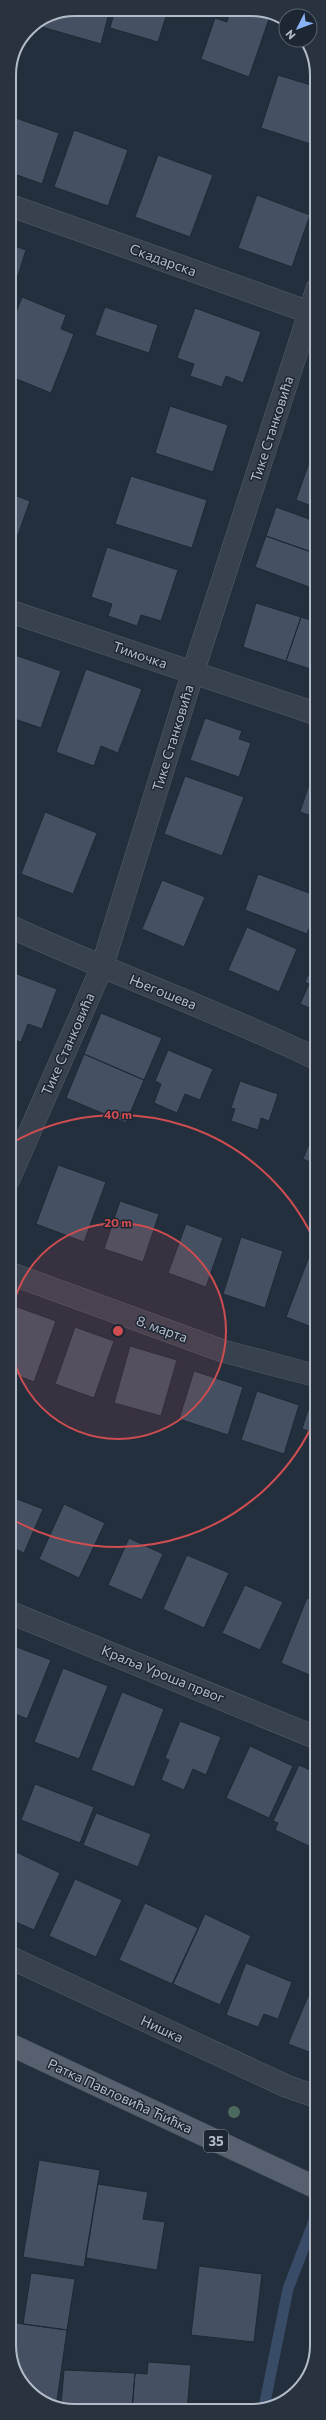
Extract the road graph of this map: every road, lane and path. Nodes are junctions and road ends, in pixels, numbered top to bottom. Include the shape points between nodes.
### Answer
1 (16, 208) edge
2 (310, 313) edge
3 (310, 323) edge
4 (16, 613) edge
5 (193, 672) junction
6 (310, 712) edge
7 (16, 929) edge
8 (102, 967) junction
9 (310, 1056) edge
10 (16, 1163) edge
11 (16, 1276) edge
12 (310, 1374) edge
13 (16, 1615) edge
14 (310, 1735) edge
15 (16, 1960) edge
16 (16, 2047) edge
17 (310, 2094) edge
18 (310, 2185) edge

1 - 2 street, Скадарска
3 - 5 street, Тике Станковића
4 - 5 street, Тимочка
5 - 6 street, Тимочка
5 - 8 street, Тике Станковића
7 - 8 street, Његошева
8 - 9 street, Његошева via 256,1029
8 - 10 street, Тике Станковића
11 - 12 street, 8. марта via 223,1351
13 - 14 street, Краља Уроша првог
15 - 17 street, Нишка via 279,2083
16 - 18 main road, Ратка Павловића Ћићка / 35

